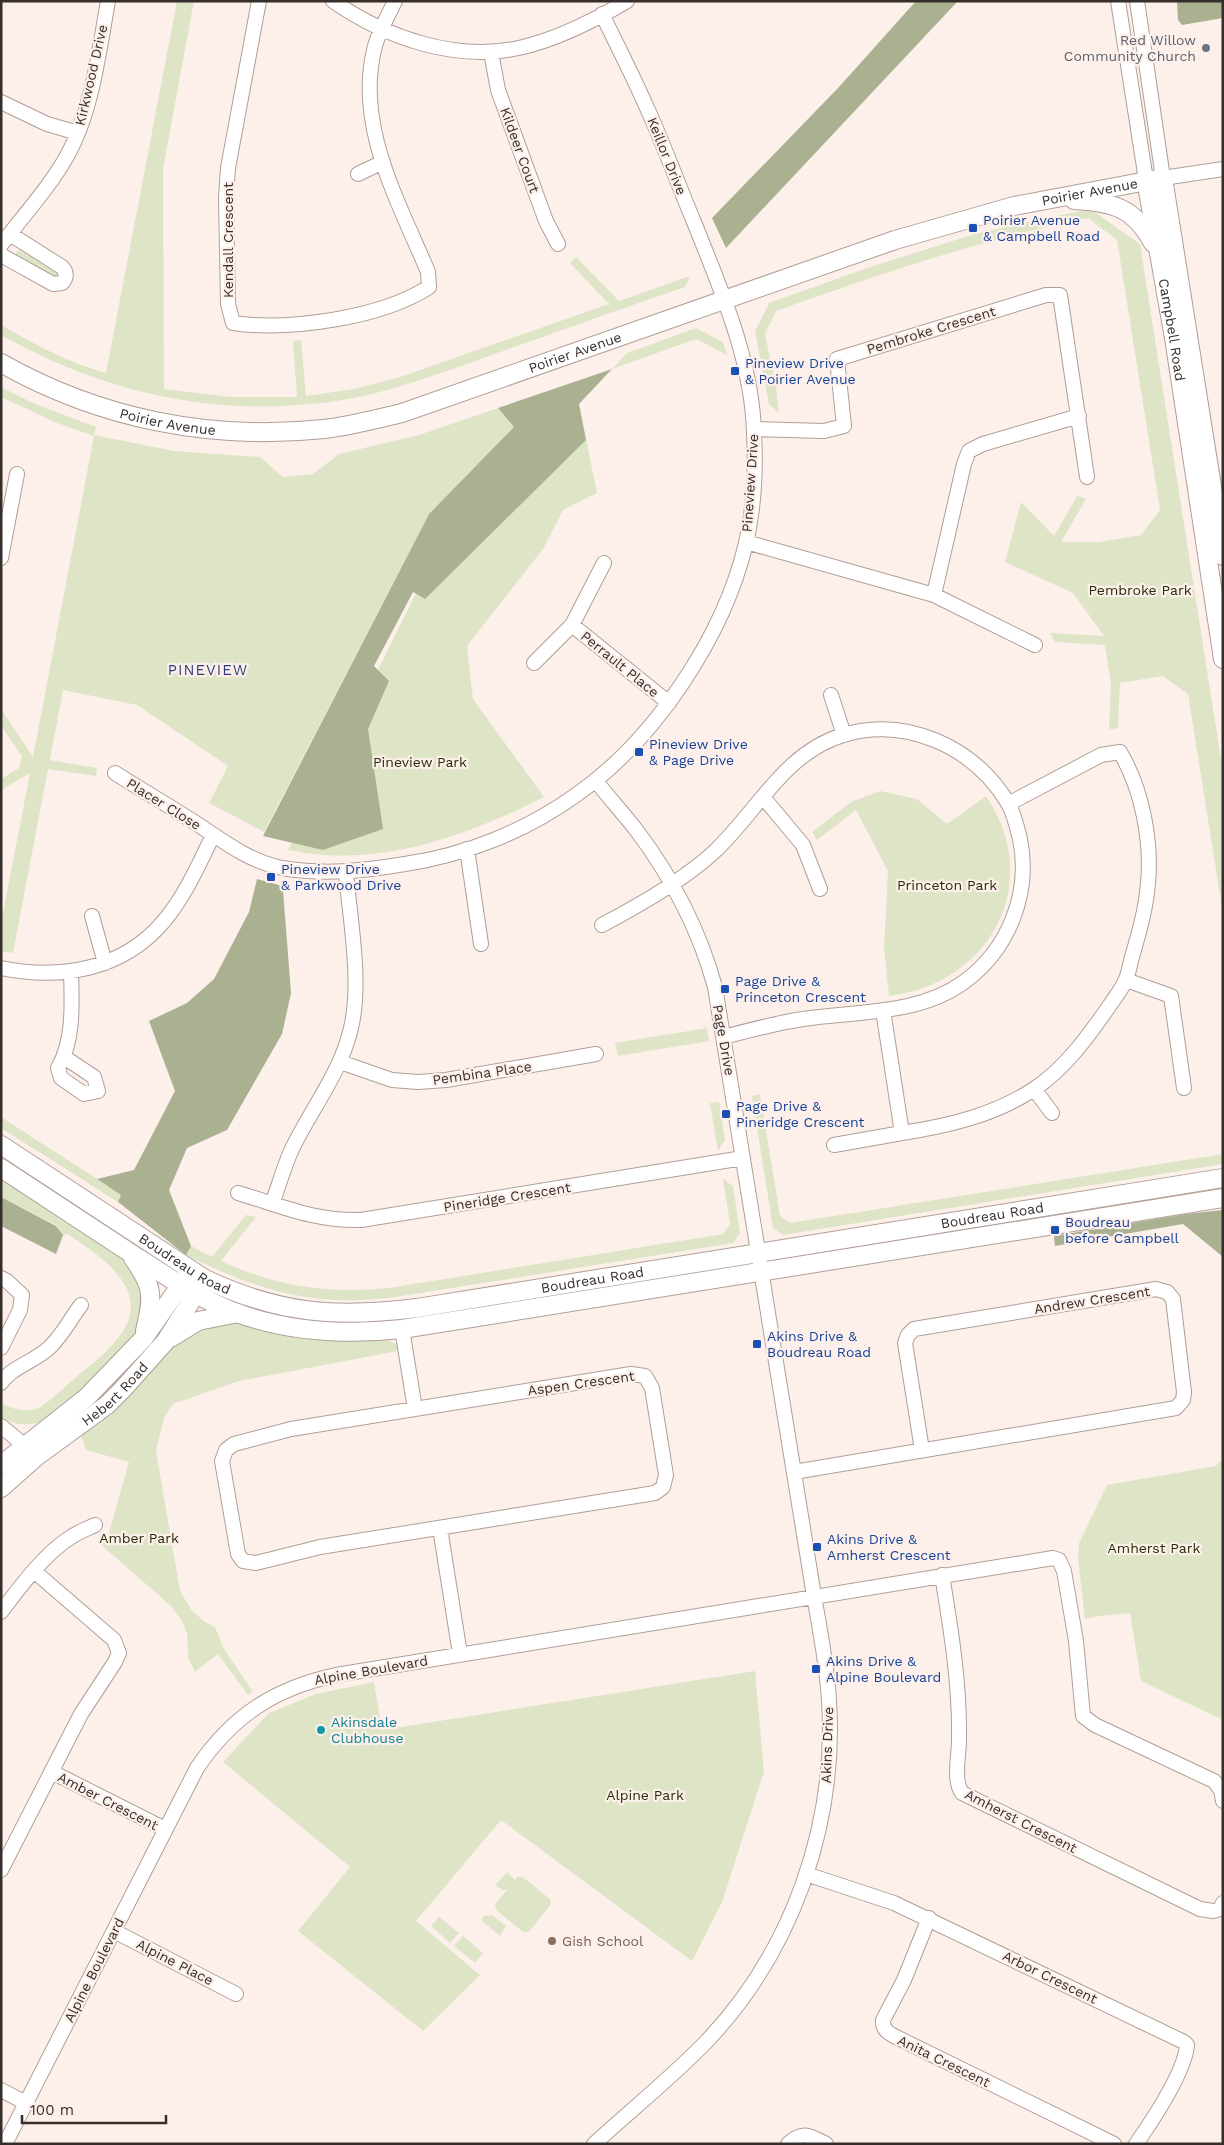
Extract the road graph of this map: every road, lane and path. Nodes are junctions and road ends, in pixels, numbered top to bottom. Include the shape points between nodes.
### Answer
1 (108, 1) edge
2 (259, 1) edge
3 (333, 1) edge
4 (395, 1) edge
5 (627, 1) edge
6 (1118, 1) edge
7 (1137, 1) edge
8 (602, 14) junction
9 (381, 29) junction
10 (491, 52) junction
11 (1, 102) edge
12 (78, 133) junction
13 (383, 162) junction
14 (1223, 168) edge
15 (358, 174) dead end
16 (1155, 179) junction
17 (1046, 199) junction
18 (6, 240) edge
19 (558, 244) dead end
20 (1, 255) edge
21 (1160, 264) junction
22 (725, 300) junction
23 (1, 363) edge
24 (1079, 416) junction
25 (754, 429) junction
26 (17, 474) dead end
27 (1087, 477) dead end
28 (3, 540) edge
29 (746, 542) junction
30 (1223, 556) edge
31 (1, 558) edge
32 (604, 563) dead end
33 (934, 595) junction
34 (572, 625) junction
35 (1035, 645) dead end
36 (1223, 659) edge
37 (534, 663) dead end
38 (831, 695) dead end
39 (669, 703) junction
40 (844, 735) junction
41 (115, 773) dead end
42 (596, 781) junction
43 (763, 797) junction
44 (1008, 804) junction
45 (213, 835) junction
46 (467, 849) junction
47 (346, 873) junction
48 (672, 882) junction
49 (820, 889) dead end
50 (92, 916) dead end
51 (602, 925) dead end
52 (481, 944) dead end
53 (105, 963) junction
54 (1, 968) edge
55 (71, 972) junction
56 (1126, 980) junction
57 (883, 1010) junction
58 (724, 1037) junction
59 (596, 1054) dead end
60 (64, 1057) dead end
61 (340, 1062) junction
62 (1184, 1088) dead end
63 (1034, 1089) junction
64 (1052, 1113) dead end
65 (902, 1133) junction
66 (1, 1145) edge
67 (834, 1145) dead end
68 (743, 1158) junction
69 (1, 1168) edge
70 (1223, 1178) edge
71 (238, 1193) dead end
72 (1223, 1198) edge
73 (272, 1204) junction
74 (128, 1252) junction
75 (759, 1253) junction
76 (762, 1271) junction
77 (1, 1278) edge
78 (193, 1283) junction
79 (81, 1305) dead end
80 (238, 1313) junction
81 (402, 1329) junction
82 (143, 1339) junction
83 (165, 1342) junction
84 (1, 1348) edge
85 (1, 1383) edge
86 (415, 1409) junction
87 (1, 1426) edge
88 (1, 1445) edge
89 (922, 1450) junction
90 (1, 1451) edge
91 (30, 1451) junction
92 (1, 1465) edge
93 (794, 1472) junction
94 (1, 1488) edge
95 (95, 1525) dead end
96 (440, 1528) junction
97 (34, 1571) junction
98 (942, 1575) junction
99 (814, 1596) junction
100 (1, 1612) edge
101 (460, 1654) junction
102 (52, 1772) junction
103 (1223, 1801) edge
104 (165, 1829) junction
105 (1, 1870) edge
106 (806, 1874) junction
107 (1223, 1903) edge
108 (929, 1918) junction
109 (114, 1931) junction
110 (236, 1994) dead end
111 (1, 2090) edge
112 (26, 2103) junction
113 (5, 2144) edge
114 (594, 2144) edge
115 (788, 2144) edge
116 (826, 2144) edge
117 (1114, 2144) edge
118 (1136, 2144) edge

1 - 12 street, Kirkwood Drive via 88,102
2 - 13 street, Kendall Crescent via 228,168 228,304 233,323 273,325 340,318 398,303 429,287 428,272
3 - 9 street
4 - 9 street, Kendall Crescent
5 - 8 street
6 - 16 street, Campbell Road
7 - 16 street, Campbell Road
8 - 10 street via 551,39
8 - 22 street, Keillor Drive via 647,107
9 - 10 street via 433,46
9 - 13 street, Kendall Crescent via 373,59 370,100
10 - 19 street, Kildeer Court via 498,90 546,221
11 - 12 street via 47,124
12 - 18 street, Kirkwood Drive via 68,156
13 - 15 street
14 - 16 street
16 - 17 main road, Poirier Avenue
16 - 21 main road, Campbell Road
16 - 30 main road, Campbell Road
17 - 21 main road via 1098,201 1126,211 1148,232
17 - 22 main road, Poirier Avenue via 896,240
18 - 20 street via 62,267 66,278 62,283 53,284
21 - 36 main road, Campbell Road
22 - 23 main road, Poirier Avenue via 402,413 354,424 297,431 218,431 138,418 59,393
22 - 25 street, Pineview Drive via 748,380
24 - 25 street, Pembroke Crescent via 1060,296 1046,295 837,359 844,426 824,431
24 - 27 street, Pembroke Crescent
24 - 33 street via 969,451
25 - 29 street, Pineview Drive via 752,493
26 - 28 street
28 - 31 street
29 - 33 street
29 - 39 street, Pineview Drive via 734,581 710,637
32 - 34 street, Perrault Place
33 - 35 street
34 - 37 street, Perrault Place
34 - 39 street, Perrault Place
38 - 40 street
39 - 42 street, Pineview Drive
40 - 43 street via 803,756
40 - 44 street via 895,730 918,734 950,746 979,768
41 - 45 street, Placer Close
42 - 46 street, Pineview Drive via 538,820
42 - 48 street, Page Drive
43 - 48 street via 713,853
43 - 49 street via 803,845
44 - 56 street via 1101,755 1120,752 1142,811 1149,859 1142,924
44 - 57 street via 1018,830 1023,872 1018,906 1004,939 981,968 951,990 924,1002
45 - 47 street, Pineview Drive via 247,856 279,867
45 - 53 street via 164,922 131,950
46 - 47 street, Pineview Drive via 422,862
46 - 52 street
47 - 61 street via 355,1006
48 - 51 street
48 - 58 street, Page Drive via 702,945 715,987
50 - 53 street
53 - 55 street
54 - 55 street
55 - 60 street via 68,1040
56 - 62 street via 1170,996
56 - 63 street via 1086,1039
57 - 58 street via 800,1019
57 - 65 street
58 - 68 street, Page Drive
59 - 61 street, Pembina Place via 418,1082 392,1080
61 - 73 street via 292,1148
63 - 64 street
63 - 65 street via 986,1113 954,1124
65 - 67 street
66 - 78 main road, Boudreau Road
68 - 73 street, Pineridge Crescent via 361,1220 319,1218
68 - 75 street, Page Drive
69 - 74 main road, Boudreau Road
70 - 75 main road, Boudreau Road
71 - 73 street, Pineridge Crescent
72 - 76 main road, Boudreau Road
74 - 78 main road, Boudreau Road
74 - 82 main road via 148,1279 151,1304
75 - 76 street, Page Drive
75 - 78 main road, Boudreau Road via 362,1314 314,1312 274,1305
76 - 81 main road, Boudreau Road
76 - 93 street, Akins Drive
77 - 84 street via 22,1295 20,1310
78 - 80 main road, Boudreau Road
78 - 82 main road, Hebert Road
78 - 83 main road, Hebert Road
79 - 85 street via 51,1347 6,1376
80 - 81 main road, Boudreau Road via 312,1330
80 - 83 main road via 198,1321
81 - 86 street
82 - 91 main road, Hebert Road
83 - 91 main road, Hebert Road via 107,1406
86 - 96 street, Aspen Crescent via 279,1432 229,1446 222,1461 237,1551 243,1561 256,1563 303,1551
86 - 96 street, Aspen Crescent via 638,1374 645,1376 652,1388 666,1475 660,1490
87 - 91 street
88 - 90 main road
89 - 89 street, Andrew Crescent via 1176,1408 1183,1400 1184,1392 1175,1306 1171,1296 1156,1289 914,1329 905,1343
89 - 93 street, Andrew Crescent
91 - 92 main road, Hebert Road
91 - 94 main road, Hebert Road
93 - 99 street, Akins Drive
95 - 97 street via 70,1537
96 - 101 street
97 - 100 street
97 - 102 street, Amber Crescent via 110,1636 119,1649 115,1662 86,1704
98 - 99 street
98 - 103 street via 1048,1558 1059,1560 1064,1570 1076,1641 1083,1716 1095,1725 1214,1781 1221,1790
98 - 107 street, Amherst Crescent via 957,1678 960,1721 957,1785 962,1793 1200,1909 1213,1911 1220,1909
99 - 101 street, Alpine Boulevard
99 - 106 street, Akins Drive via 828,1691 829,1751 823,1809
101 - 104 street, Alpine Boulevard via 321,1678 268,1699 235,1722 212,1747 197,1768
102 - 104 street, Amber Crescent
102 - 105 street, Amber Crescent
104 - 109 street, Alpine Boulevard
106 - 108 street, Arbor Crescent via 885,1899
106 - 114 street, Akins Drive via 774,1948 730,2013 694,2054
108 - 117 street, Anita Crescent via 904,1980 883,2020 885,2030
108 - 118 street, Arbor Crescent via 1184,2042 1187,2046 1183,2062
109 - 110 street, Alpine Place
109 - 112 street, Alpine Boulevard
111 - 112 street
112 - 113 street, Alpine Boulevard
115 - 116 street via 802,2135

